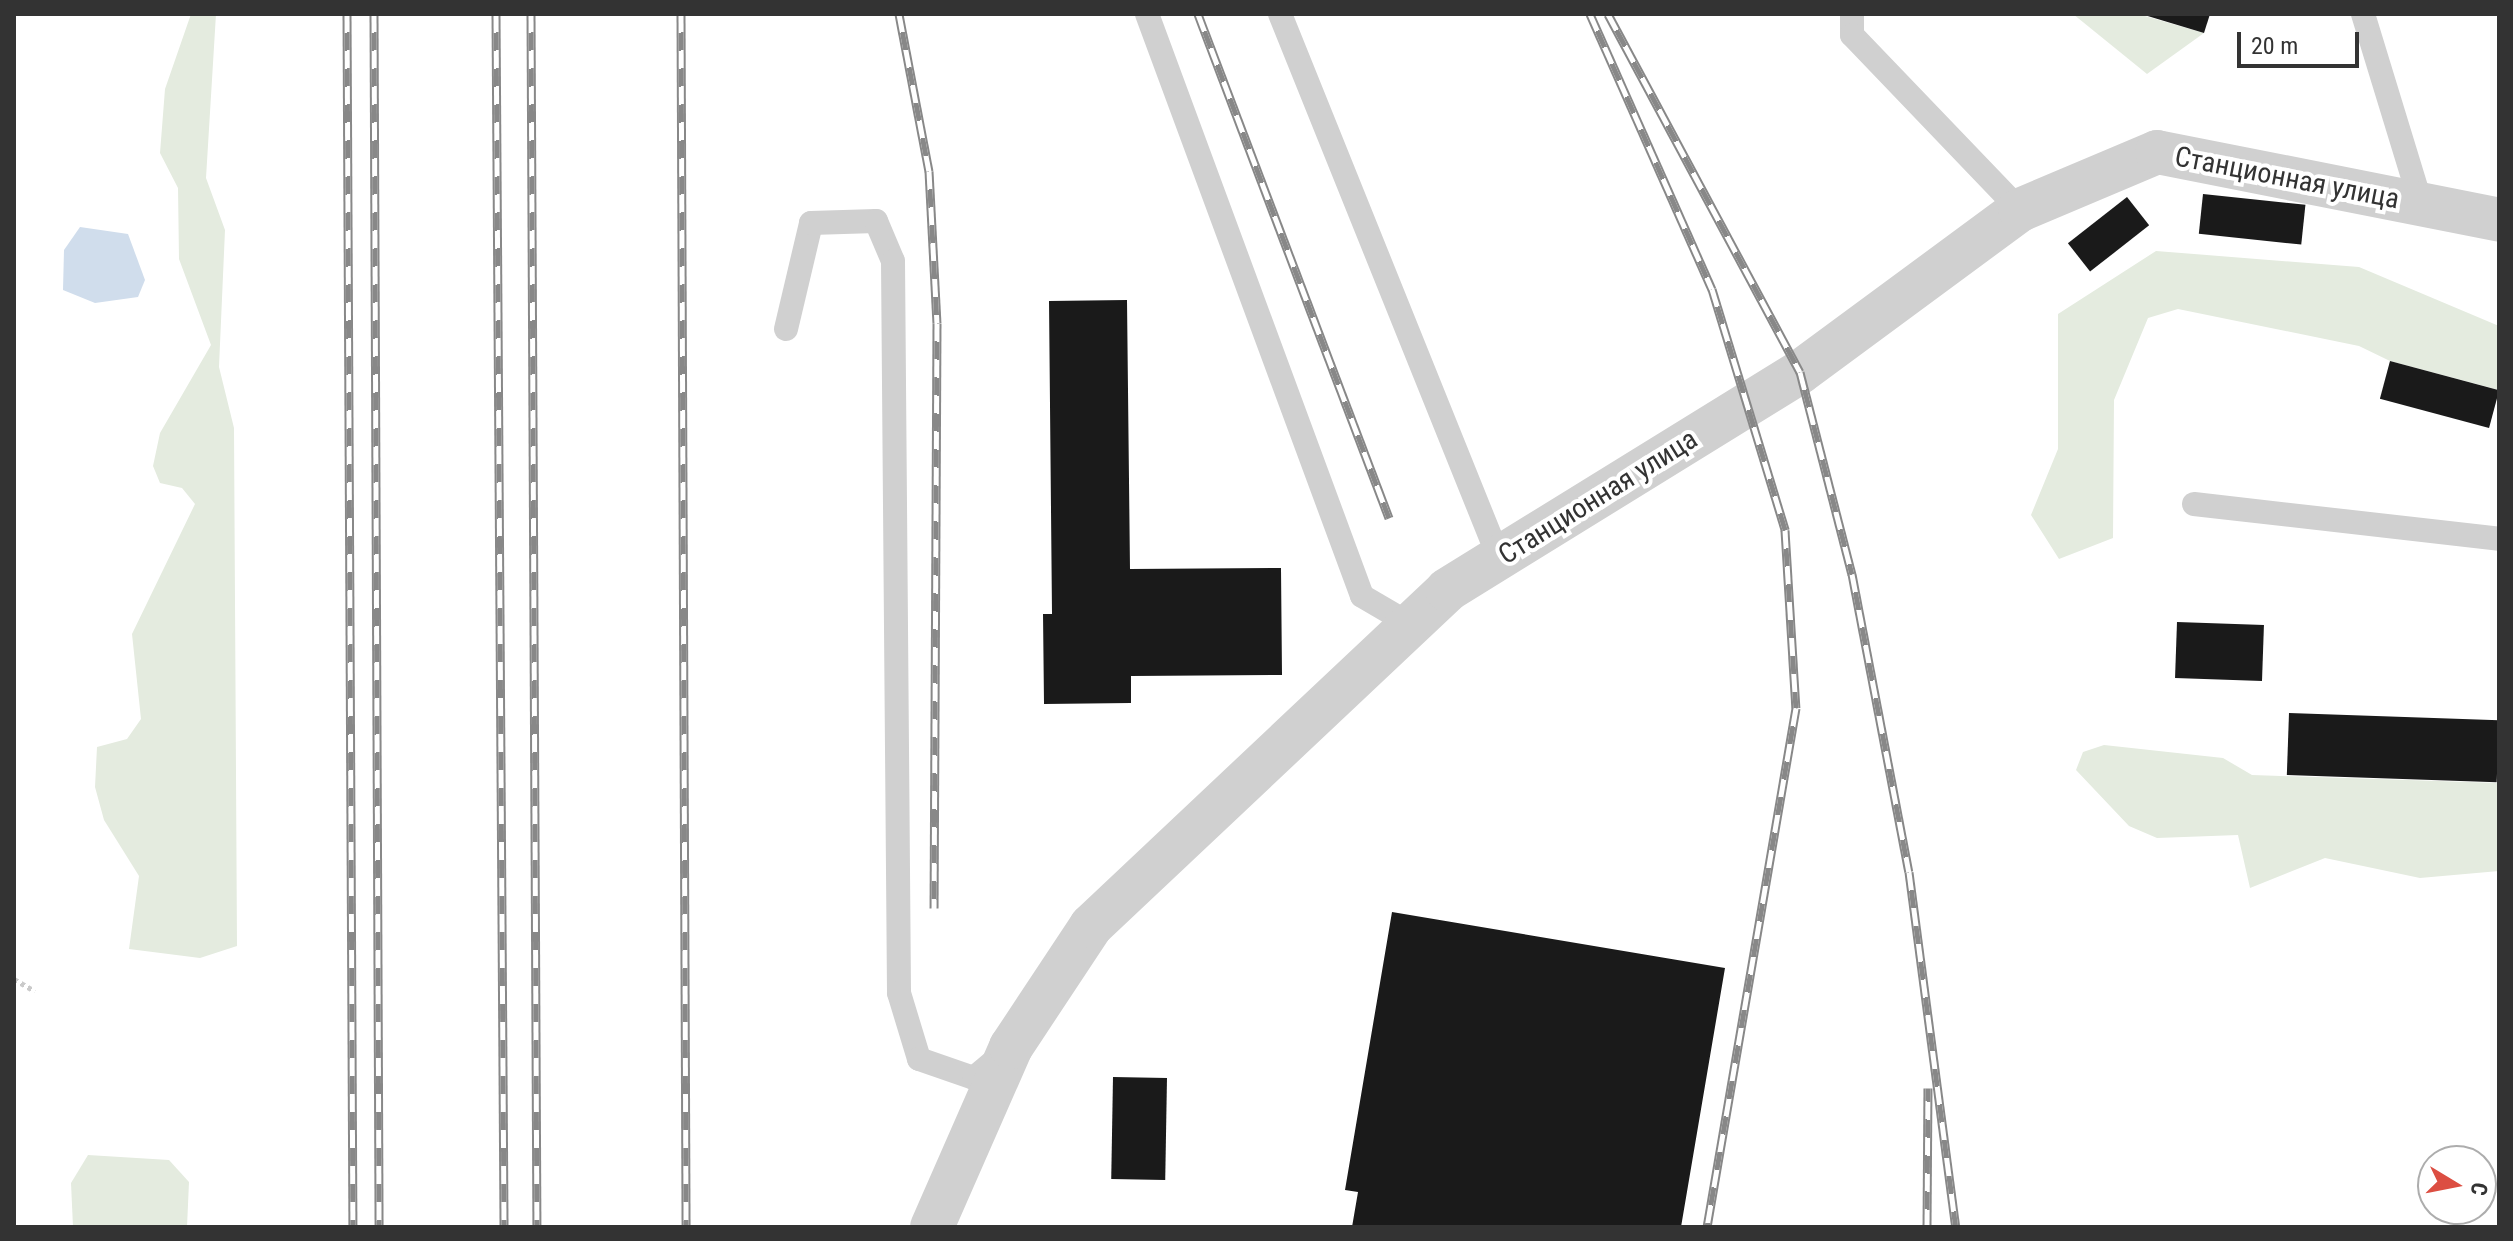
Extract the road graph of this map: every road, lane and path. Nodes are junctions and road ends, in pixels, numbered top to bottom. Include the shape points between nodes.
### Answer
1 (1147, 14) edge
2 (1280, 14) edge
3 (1852, 14) edge
4 (2363, 14) edge
5 (2421, 204) junction
6 (2020, 210) junction
7 (2499, 220) edge
8 (786, 329) dead end
9 (2194, 504) dead end
10 (2499, 539) edge
11 (1499, 558) junction
12 (1410, 624) junction
13 (14, 979) edge
14 (35, 991) dead end
15 (1011, 1047) junction
16 (932, 1227) edge

1 - 12 lane via 1362,596
2 - 11 lane
3 - 6 lane via 1852,35
4 - 5 lane
5 - 6 street, Станционная улица via 2157,152
5 - 7 street, Станционная улица
6 - 11 street, Станционная улица via 1800,372
8 - 15 lane via 811,223 876,221 893,261 899,993 919,1059 974,1078
9 - 10 lane
11 - 12 street, Станционная улица via 1447,590
12 - 15 street, Станционная улица via 1091,926
13 - 14 path
15 - 16 street, Станционная улица

